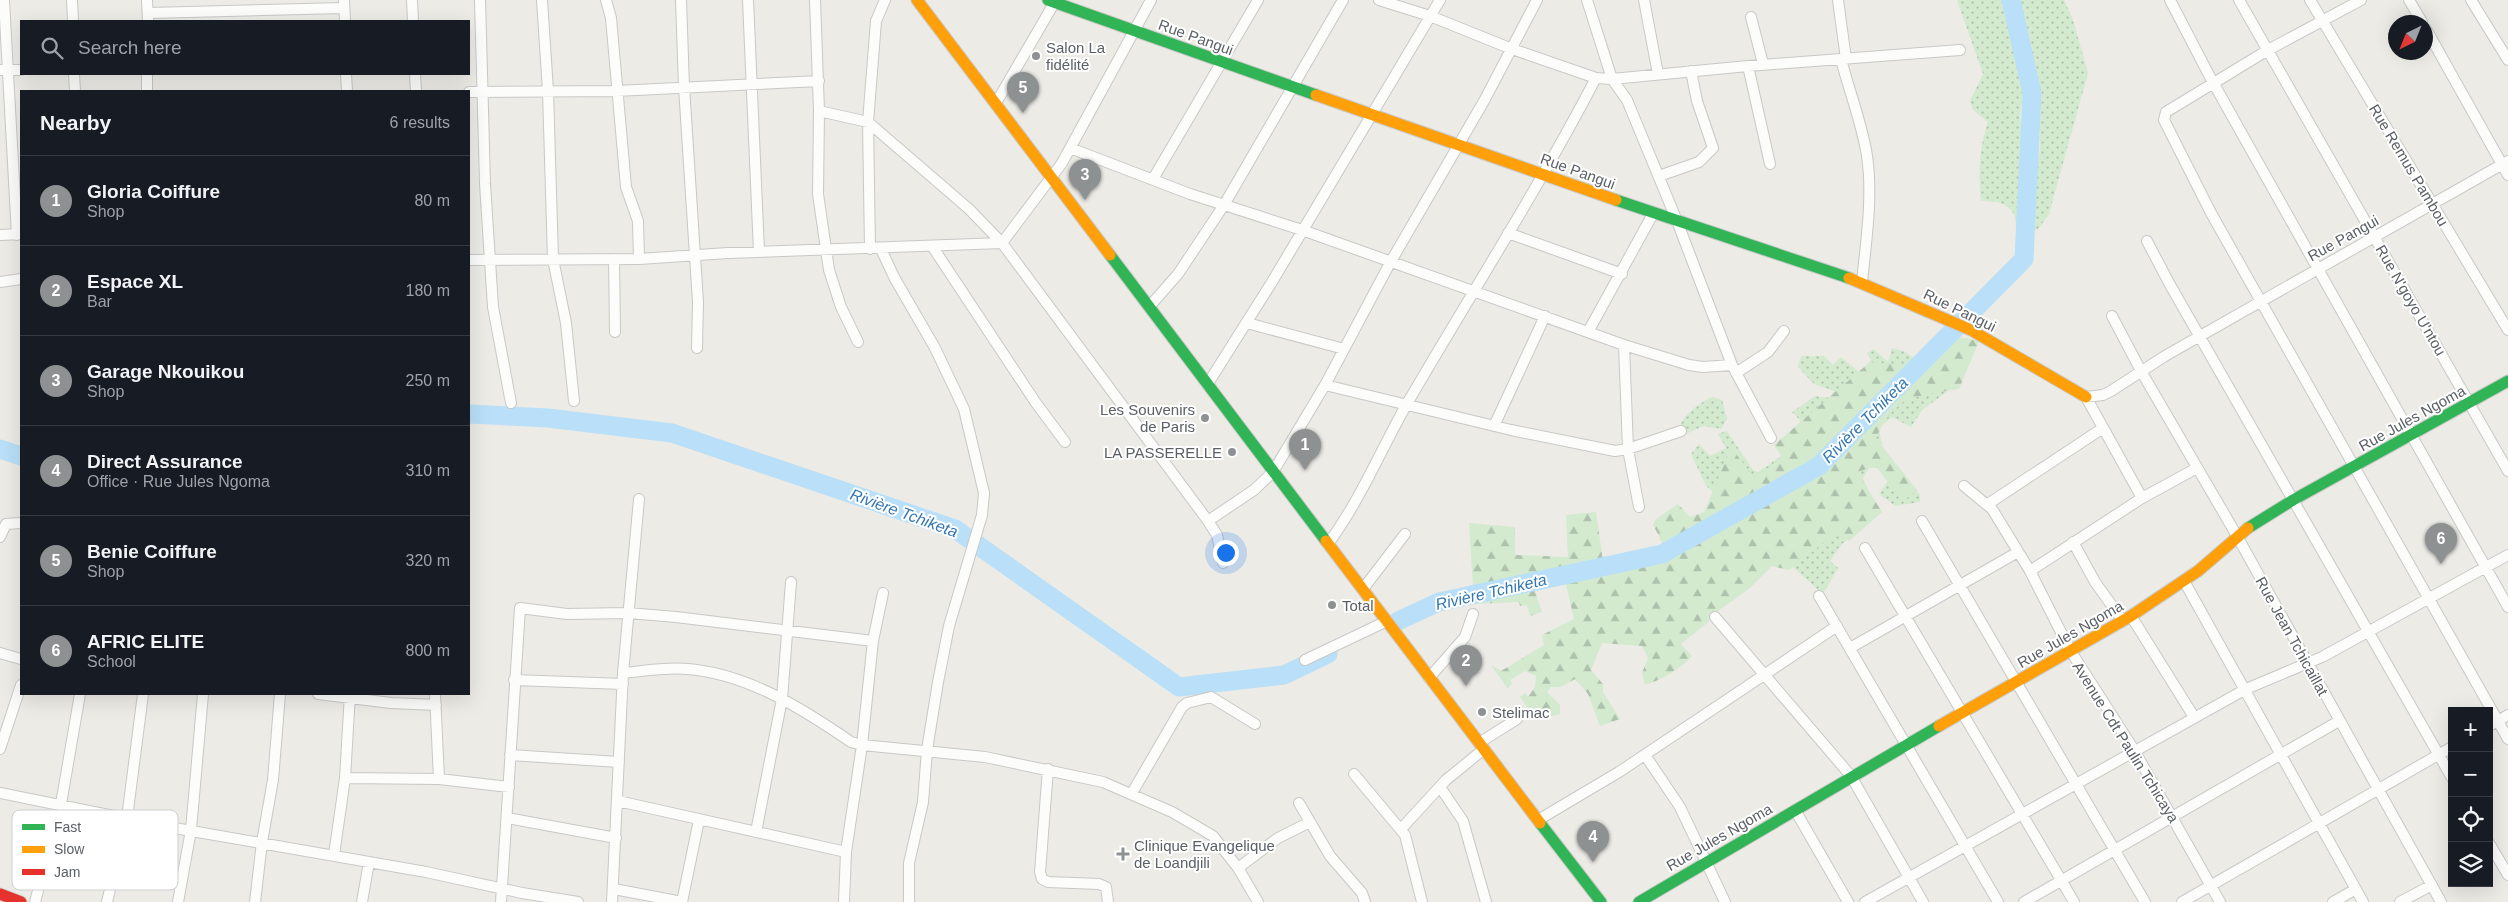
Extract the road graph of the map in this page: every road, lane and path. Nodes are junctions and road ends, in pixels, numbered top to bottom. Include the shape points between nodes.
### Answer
1 (4, 0) edge
2 (72, 0) edge
3 (148, 0) edge
4 (412, 0) edge
5 (480, 0) edge
6 (542, 0) edge
7 (606, 0) edge
8 (681, 0) edge
9 (748, 0) edge
10 (815, 0) edge
11 (885, 0) edge
12 (917, 0) edge
13 (1151, 0) edge
14 (1258, 0) edge
15 (1344, 0) edge
16 (1379, 0) edge
17 (1440, 0) edge
18 (1537, 0) edge
19 (1587, 0) edge
20 (1644, 0) edge
21 (1838, 0) edge
22 (2170, 0) edge
23 (2239, 0) edge
24 (2310, 0) edge
25 (2361, 0) edge
26 (2409, 0) edge
27 (2471, 0) edge
28 (1053, 1) edge
29 (344, 4) edge
30 (2418, 15) edge
31 (1430, 16) junction
32 (148, 17) edge
33 (1751, 18) dead end
34 (72, 20) edge
35 (345, 20) edge
36 (413, 20) edge
37 (2322, 21) junction
38 (1134, 30) junction
39 (2433, 41) edge
40 (1512, 49) junction
41 (1960, 50) dead end
42 (2268, 50) junction
43 (1843, 59) junction
44 (2508, 60) edge
45 (1222, 62) junction
46 (1763, 64) junction
47 (1748, 66) junction
48 (4, 70) edge
49 (20, 70) edge
50 (1692, 71) junction
51 (1658, 74) junction
52 (74, 75) edge
53 (147, 75) edge
54 (346, 75) edge
55 (416, 75) edge
56 (1596, 78) junction
57 (1612, 79) junction
58 (818, 81) junction
59 (2213, 83) junction
60 (752, 84) junction
61 (684, 87) junction
62 (1292, 87) junction
63 (75, 90) edge
64 (147, 90) edge
65 (347, 90) edge
66 (416, 90) edge
67 (548, 91) junction
68 (616, 91) junction
69 (470, 92) edge
70 (483, 92) junction
71 (996, 103) junction
72 (819, 111) junction
73 (1371, 115) junction
74 (868, 122) junction
75 (1459, 146) junction
76 (1070, 148) junction
77 (2505, 162) edge
78 (1770, 164) dead end
79 (1545, 175) junction
80 (2508, 175) edge
81 (1659, 176) junction
82 (1052, 178) junction
83 (1153, 179) junction
84 (1224, 205) junction
85 (2433, 205) junction
86 (1654, 212) junction
87 (1677, 221) junction
88 (1302, 230) junction
89 (1508, 232) junction
90 (19, 234) edge
91 (0, 235) edge
92 (2375, 237) junction
93 (2147, 241) dead end
94 (1002, 243) junction
95 (932, 246) junction
96 (825, 249) junction
97 (870, 249) junction
98 (881, 249) junction
99 (759, 252) junction
100 (695, 255) junction
101 (553, 259) junction
102 (614, 259) junction
103 (639, 259) junction
104 (470, 260) edge
105 (491, 260) junction
106 (1390, 263) junction
107 (2319, 269) junction
108 (1622, 274) junction
109 (20, 279) edge
110 (0, 282) edge
111 (1862, 282) junction
112 (1473, 291) junction
113 (2261, 302) junction
114 (1149, 307) junction
115 (1545, 316) junction
116 (2112, 316) dead end
117 (1247, 323) junction
118 (2508, 330) edge
119 (1784, 331) dead end
120 (615, 332) dead end
121 (1588, 332) junction
122 (2201, 338) junction
123 (858, 342) dead end
124 (1624, 345) junction
125 (697, 348) dead end
126 (1344, 349) junction
127 (1734, 369) junction
128 (2141, 372) junction
129 (2508, 382) edge
130 (1207, 385) junction
131 (1325, 385) junction
132 (2086, 396) junction
133 (574, 401) dead end
134 (2470, 403) junction
135 (511, 404) dead end
136 (1407, 404) junction
137 (1494, 426) junction
138 (2103, 428) junction
139 (1681, 431) dead end
140 (2412, 435) junction
141 (1771, 438) dead end
142 (1065, 442) dead end
143 (1628, 449) junction
144 (2197, 468) junction
145 (2353, 468) junction
146 (2508, 470) edge
147 (1274, 472) junction
148 (1964, 486) dead end
149 (2142, 498) junction
150 (639, 499) dead end
151 (2293, 500) junction
152 (1988, 504) junction
153 (1639, 507) dead end
154 (1208, 521) junction
155 (1922, 521) dead end
156 (20, 523) edge
157 (1405, 534) dead end
158 (2237, 536) junction
159 (0, 538) edge
160 (2073, 542) junction
161 (1328, 544) junction
162 (1865, 548) dead end
163 (2018, 552) junction
164 (2508, 555) edge
165 (1223, 564) dead end
166 (2486, 568) junction
167 (2030, 571) junction
168 (2184, 581) junction
169 (791, 582) dead end
170 (1961, 586) junction
171 (1363, 589) junction
172 (883, 592) dead end
173 (1819, 596) dead end
174 (2429, 599) junction
175 (2508, 607) edge
176 (628, 613) junction
177 (1472, 614) dead end
178 (1905, 616) junction
179 (1715, 617) dead end
180 (2127, 618) junction
181 (1386, 621) junction
182 (1837, 626) junction
183 (2369, 631) junction
184 (787, 632) junction
185 (873, 642) junction
186 (1850, 648) junction
187 (2070, 650) junction
188 (0, 653) edge
189 (20, 658) edge
190 (1305, 660) dead end
191 (2307, 664) junction
192 (623, 673) junction
193 (1763, 674) junction
194 (1429, 678) junction
195 (514, 680) junction
196 (2016, 682) junction
197 (622, 684) junction
198 (20, 688) edge
199 (2246, 689) junction
200 (80, 695) edge
201 (143, 695) edge
202 (202, 695) edge
203 (280, 695) edge
204 (334, 695) edge
205 (435, 695) edge
206 (350, 696) edge
207 (782, 700) junction
208 (436, 705) junction
209 (1962, 712) junction
210 (2508, 715) edge
211 (2194, 717) junction
212 (1517, 719) dead end
213 (2339, 721) junction
214 (2494, 723) edge
215 (1255, 724) dead end
216 (2508, 739) edge
217 (1906, 744) junction
218 (862, 745) junction
219 (1481, 746) junction
220 (0, 749) edge
221 (2448, 749) edge
222 (927, 750) junction
223 (2134, 750) junction
224 (510, 754) junction
225 (1645, 755) junction
226 (2280, 755) junction
227 (2439, 755) junction
228 (619, 762) junction
229 (1048, 769) junction
230 (2448, 771) edge
231 (1354, 774) dead end
232 (1851, 776) junction
233 (345, 778) junction
234 (439, 779) junction
235 (2077, 782) junction
236 (509, 786) junction
237 (1440, 787) junction
238 (2379, 790) junction
239 (0, 793) edge
240 (1132, 793) junction
241 (618, 801) junction
242 (1299, 803) dead end
243 (61, 804) junction
244 (59, 810) edge
245 (89, 810) edge
246 (128, 810) edge
247 (1795, 810) junction
248 (2023, 812) junction
249 (2173, 816) junction
250 (507, 818) junction
251 (699, 820) junction
252 (1538, 820) junction
253 (1310, 822) junction
254 (2320, 823) junction
255 (178, 828) edge
256 (1401, 829) junction
257 (191, 830) junction
258 (756, 832) junction
259 (616, 838) junction
260 (262, 842) junction
261 (1964, 846) junction
262 (2493, 849) edge
263 (2116, 851) junction
264 (846, 852) junction
265 (334, 855) junction
266 (1706, 861) junction
267 (369, 862) junction
268 (1238, 868) junction
269 (2508, 875) edge
270 (1908, 878) junction
271 (2063, 881) junction
272 (2432, 885) junction
273 (2210, 886) junction
274 (503, 889) junction
275 (614, 889) junction
276 (2356, 889) junction
277 (0, 895) edge
278 (1253, 900) edge
279 (21, 902) edge
280 (178, 902) edge
281 (255, 902) edge
282 (362, 902) edge
283 (501, 902) edge
284 (578, 902) edge
285 (612, 902) edge
286 (682, 902) edge
287 (844, 902) edge
288 (909, 902) edge
289 (1108, 902) edge
290 (1365, 902) edge
291 (1422, 902) edge
292 (1486, 902) edge
293 (1601, 902) edge
294 (1639, 902) edge
295 (1725, 902) edge
296 (1848, 902) edge
297 (1865, 902) edge
298 (1923, 902) edge
299 (1998, 902) edge
300 (2024, 902) edge
301 (2074, 902) edge
302 (2144, 902) edge
303 (2182, 902) edge
304 (2220, 902) edge
305 (2333, 902) edge
306 (2363, 902) edge
307 (2400, 902) edge
308 (2441, 902) edge

1 - 48 street
2 - 34 street
3 - 32 street
4 - 36 street
5 - 70 street
6 - 67 street
7 - 68 street via 611,18
8 - 61 street
9 - 60 street
10 - 58 street
11 - 74 street via 876,21
12 - 71 main road
13 - 38 street
14 - 45 street
15 - 62 street
16 - 31 street
17 - 31 street
18 - 40 street
19 - 57 street
20 - 51 street
21 - 43 street
22 - 59 street
23 - 42 street, Rue N'goyo U'ntou
24 - 37 street, Rue Remus Pambou
25 - 37 street
26 - 30 street
27 - 44 street
28 - 38 main road, Rue Pangui
28 - 71 street
29 - 32 street
29 - 35 street
31 - 40 street
31 - 73 street
33 - 46 street
37 - 42 street
37 - 85 street, Rue Remus Pambou
38 - 45 main road, Rue Pangui
38 - 76 street
39 - 77 street
40 - 56 street
40 - 75 street
41 - 43 street
42 - 59 street
42 - 92 street, Rue N'goyo U'ntou
43 - 46 street
43 - 111 street via 1867,162 1867,234
45 - 62 main road, Rue Pangui
45 - 83 street
46 - 47 street
47 - 50 street
47 - 78 street
48 - 49 street
48 - 90 street
50 - 51 street
50 - 81 street via 1697,101 1713,148 1699,162
51 - 57 street
52 - 63 street
53 - 64 street
54 - 65 street
55 - 66 street
56 - 57 street
56 - 79 street
57 - 81 street via 1627,100
58 - 60 street
58 - 72 street
59 - 107 street
59 - 113 street via 2166,112 2164,120 2199,191
60 - 61 street
60 - 99 street
61 - 68 street
61 - 100 street
62 - 73 main road, Rue Pangui
62 - 84 street
67 - 68 street
67 - 70 street
67 - 101 street
68 - 103 street via 626,187 638,221
69 - 70 street
70 - 105 street
71 - 82 main road
72 - 74 street
72 - 96 street via 817,179
73 - 75 main road, Rue Pangui
73 - 88 street
74 - 94 street
74 - 97 street
75 - 79 main road, Rue Pangui
75 - 106 street
76 - 82 street
76 - 83 street
77 - 80 street
77 - 85 street, Rue Pangui
79 - 86 main road, Rue Pangui
79 - 89 street
81 - 87 street
82 - 94 street
82 - 114 main road
83 - 84 street
84 - 88 street
84 - 114 street via 1178,274
85 - 92 street, Rue Pangui
85 - 118 street, Rue Remus Pambou
86 - 87 main road, Rue Pangui
86 - 108 street
87 - 111 main road, Rue Pangui
87 - 127 street
88 - 106 street
88 - 117 street
89 - 108 street
89 - 112 street
90 - 91 street
92 - 107 street, Rue Pangui
92 - 134 street, Rue N'goyo U'ntou
93 - 122 street
94 - 95 street
94 - 154 street
95 - 98 street
95 - 142 street
96 - 97 street
96 - 99 street
96 - 123 street via 841,307
97 - 98 street
98 - 222 street via 936,348 964,409 984,493 982,515 949,626
99 - 100 street
100 - 103 street
100 - 125 street
101 - 102 street
101 - 105 street
101 - 133 street via 566,323
102 - 103 street
102 - 120 street
104 - 105 street
105 - 135 street via 496,332
106 - 112 street
106 - 126 street
107 - 113 street, Rue Pangui
107 - 140 street
108 - 121 street
109 - 110 street
111 - 132 main road, Rue Pangui via 1971,330
112 - 115 street
112 - 136 street
113 - 122 street, Rue Pangui
113 - 145 street
114 - 130 main road
115 - 121 street
115 - 137 street
116 - 128 street, Rue Jean Tchicaillat
117 - 126 street
117 - 130 street
119 - 127 street via 1768,352
121 - 124 street
122 - 128 street, Rue Pangui
122 - 151 street
124 - 127 street via 1689,365
124 - 143 street
126 - 131 street
127 - 141 street
128 - 132 street, Rue Pangui via 2103,395
128 - 144 street, Rue Jean Tchicaillat
129 - 134 main road, Rue Jules Ngoma
130 - 147 main road
131 - 136 street
131 - 147 street
132 - 138 street
134 - 140 main road, Rue Jules Ngoma
134 - 146 street, Rue N'goyo U'ntou
136 - 137 street
136 - 161 street via 1350,513
137 - 143 street via 1615,451
138 - 149 street
138 - 152 street
139 - 143 street
140 - 145 main road, Rue Jules Ngoma
140 - 166 street
143 - 153 street
144 - 149 street
144 - 158 street, Rue Jean Tchicaillat
145 - 151 main road, Rue Jules Ngoma
145 - 174 street
147 - 154 street via 1254,490
147 - 161 main road
148 - 152 street, Avenue Cdt Paulin Tchicaya
149 - 160 street
150 - 176 street
151 - 158 main road, Rue Jules Ngoma
151 - 183 street
152 - 163 street, Avenue Cdt Paulin Tchicaya
154 - 165 street via 1217,535
155 - 170 street
156 - 159 street via 6,524
157 - 171 street
158 - 168 main road, Rue Jules Ngoma
158 - 191 street, Rue Jean Tchicaillat
160 - 167 street
160 - 180 street via 2095,582
161 - 171 main road
162 - 178 street
163 - 167 street, Avenue Cdt Paulin Tchicaya
163 - 170 street
164 - 166 street
166 - 174 street
166 - 175 street
167 - 187 street, Avenue Cdt Paulin Tchicaya
168 - 180 main road, Rue Jules Ngoma
168 - 199 street
169 - 184 street
170 - 178 street
170 - 196 street
171 - 181 main road
172 - 185 street
173 - 182 street
174 - 183 street
174 - 214 street
176 - 184 street
176 - 192 street
176 - 195 street via 567,614 520,608
177 - 194 street via 1466,637
178 - 186 street
178 - 209 street
179 - 193 street
180 - 187 main road, Rue Jules Ngoma
180 - 211 street
181 - 190 street
181 - 194 main road
182 - 186 street
182 - 193 street
183 - 191 street
183 - 227 street
184 - 185 street
184 - 207 street
185 - 218 street
186 - 217 street
187 - 196 main road, Rue Jules Ngoma
187 - 223 street, Avenue Cdt Paulin Tchicaya
188 - 189 street
191 - 199 street
191 - 213 street, Rue Jean Tchicaillat
192 - 197 street
192 - 207 street via 672,668 711,672
193 - 225 street
193 - 232 street
194 - 219 main road
195 - 197 street
195 - 224 street
196 - 209 main road, Rue Jules Ngoma
196 - 235 street
197 - 228 street
198 - 220 street
199 - 211 street
199 - 226 street
200 - 243 street
201 - 246 street
202 - 257 street
203 - 260 street via 273,780
204 - 206 street
205 - 208 street
206 - 208 street
206 - 233 street
207 - 218 street via 851,742
207 - 258 street
208 - 234 street
209 - 217 main road, Rue Jules Ngoma
209 - 248 street
210 - 214 street
211 - 223 street
212 - 219 street
213 - 226 street
213 - 238 street, Rue Jean Tchicaillat
214 - 216 street
215 - 240 street via 1211,697 1187,703
217 - 232 main road, Rue Jules Ngoma
217 - 261 street
218 - 222 street
218 - 264 street
219 - 237 street
219 - 252 main road
221 - 227 street
222 - 229 street
222 - 288 street via 923,802 908,863
223 - 235 street
223 - 249 street, Avenue Cdt Paulin Tchicaya
224 - 228 street
224 - 236 street
225 - 252 street
225 - 266 street via 1680,807
226 - 249 street
226 - 254 street
227 - 230 street
227 - 238 street
228 - 241 street
229 - 240 street via 1091,778
229 - 289 street via 1042,879 1099,884 1106,887
231 - 256 street
232 - 247 main road, Rue Jules Ngoma
232 - 270 street
233 - 234 street
233 - 265 street
234 - 236 street
235 - 248 street
235 - 263 street
236 - 250 street
237 - 256 street
237 - 292 street via 1463,821
238 - 254 street
238 - 272 street, Rue Jean Tchicaillat
239 - 243 street
240 - 268 street via 1213,836
241 - 251 street
241 - 259 street
242 - 253 street
243 - 244 street
243 - 245 street
247 - 266 main road, Rue Jules Ngoma
247 - 296 street
248 - 261 street
248 - 271 street
249 - 263 street
249 - 273 street, Avenue Cdt Paulin Tchicaya
250 - 259 street
250 - 274 street
251 - 258 street
251 - 286 street
252 - 293 main road
253 - 268 street via 1278,838
253 - 290 street via 1325,850 1362,893
254 - 273 street
254 - 276 street
255 - 257 street
256 - 291 street
257 - 260 street
257 - 280 street
258 - 264 street
259 - 275 street
260 - 265 street
260 - 281 street
261 - 270 street
261 - 299 street
262 - 269 street
263 - 271 street
263 - 302 street
264 - 287 street
265 - 267 street
266 - 294 main road, Rue Jules Ngoma
266 - 295 street
267 - 274 street
267 - 282 street
268 - 278 street
270 - 297 street
270 - 298 street
271 - 300 street
271 - 301 street
272 - 307 street
272 - 308 street, Rue Jean Tchicaillat
273 - 303 street
273 - 304 street, Avenue Cdt Paulin Tchicaya
274 - 283 street
274 - 284 street
275 - 285 street
275 - 286 street
276 - 305 street
276 - 306 street
277 - 279 main road

